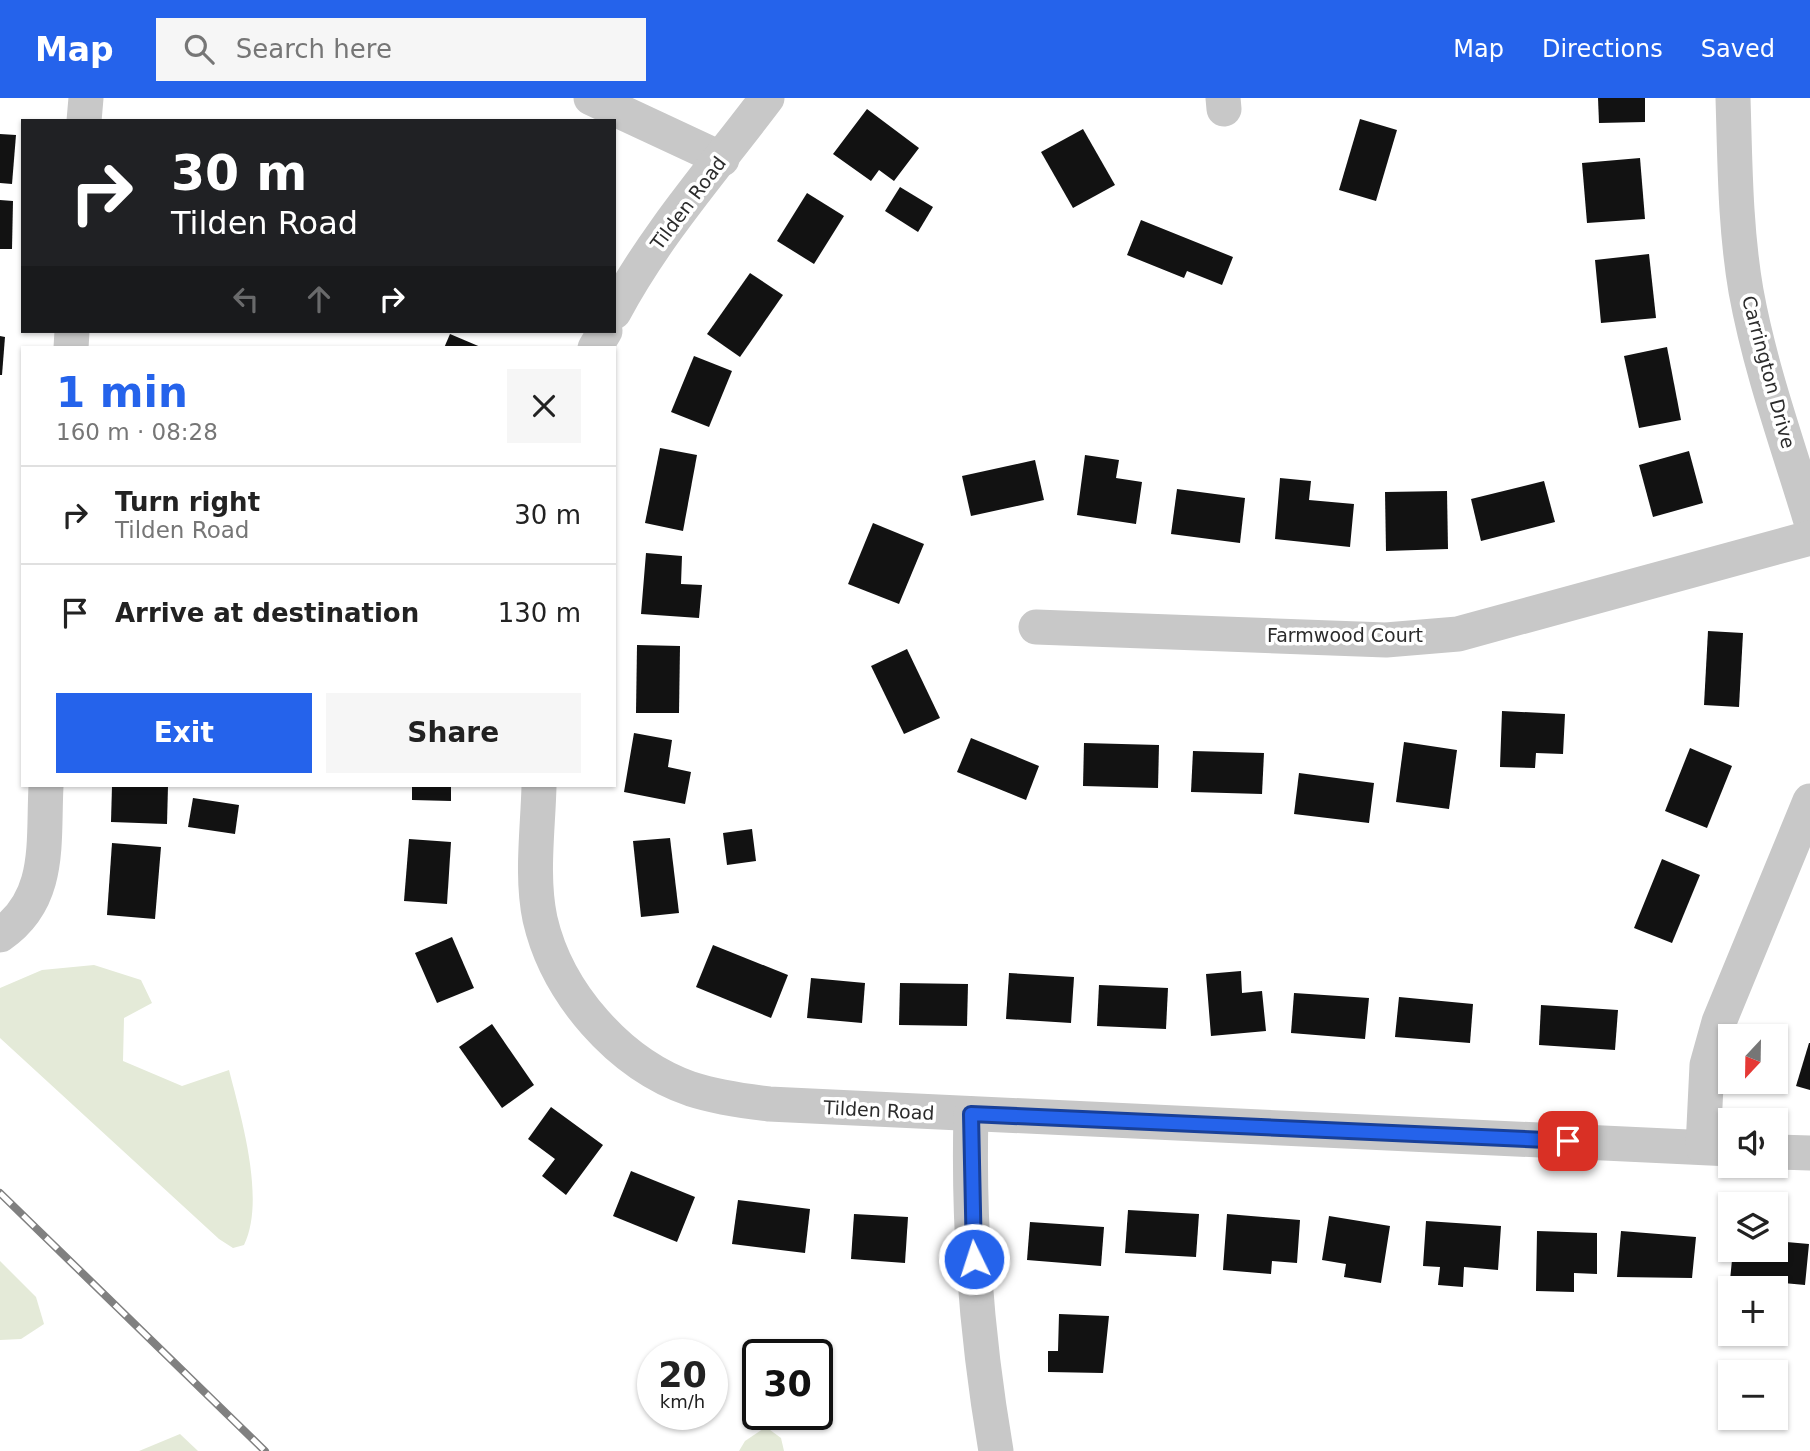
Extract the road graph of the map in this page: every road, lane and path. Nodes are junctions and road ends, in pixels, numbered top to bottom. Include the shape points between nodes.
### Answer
1 (86, 98) edge
2 (591, 98) edge
3 (767, 98) edge
4 (1733, 98) edge
5 (84, 119) edge
6 (722, 159) junction
7 (616, 308) edge
8 (1810, 518) edge
9 (1810, 537) edge
10 (1036, 627) dead end
11 (46, 787) edge
12 (539, 787) edge
13 (1810, 801) edge
14 (0, 935) edge
15 (971, 1114) junction
16 (1717, 1148) edge
17 (1788, 1152) edge
18 (1810, 1153) edge
19 (996, 1451) edge

1 - 5 street
2 - 6 street
3 - 6 street, Tilden Road
4 - 8 street, Carrington Drive via 1746,291
6 - 7 street, Tilden Road via 669,227
9 - 10 street, Farmwood Court via 1458,634 1387,640
11 - 14 street via 38,889 18,923
12 - 15 street, Tilden Road via 536,877 544,931 565,981 587,1014 616,1044 689,1088 740,1100
13 - 16 street via 1719,1022 1707,1065
15 - 16 street, Tilden Road
15 - 19 street via 971,1234
17 - 18 street

